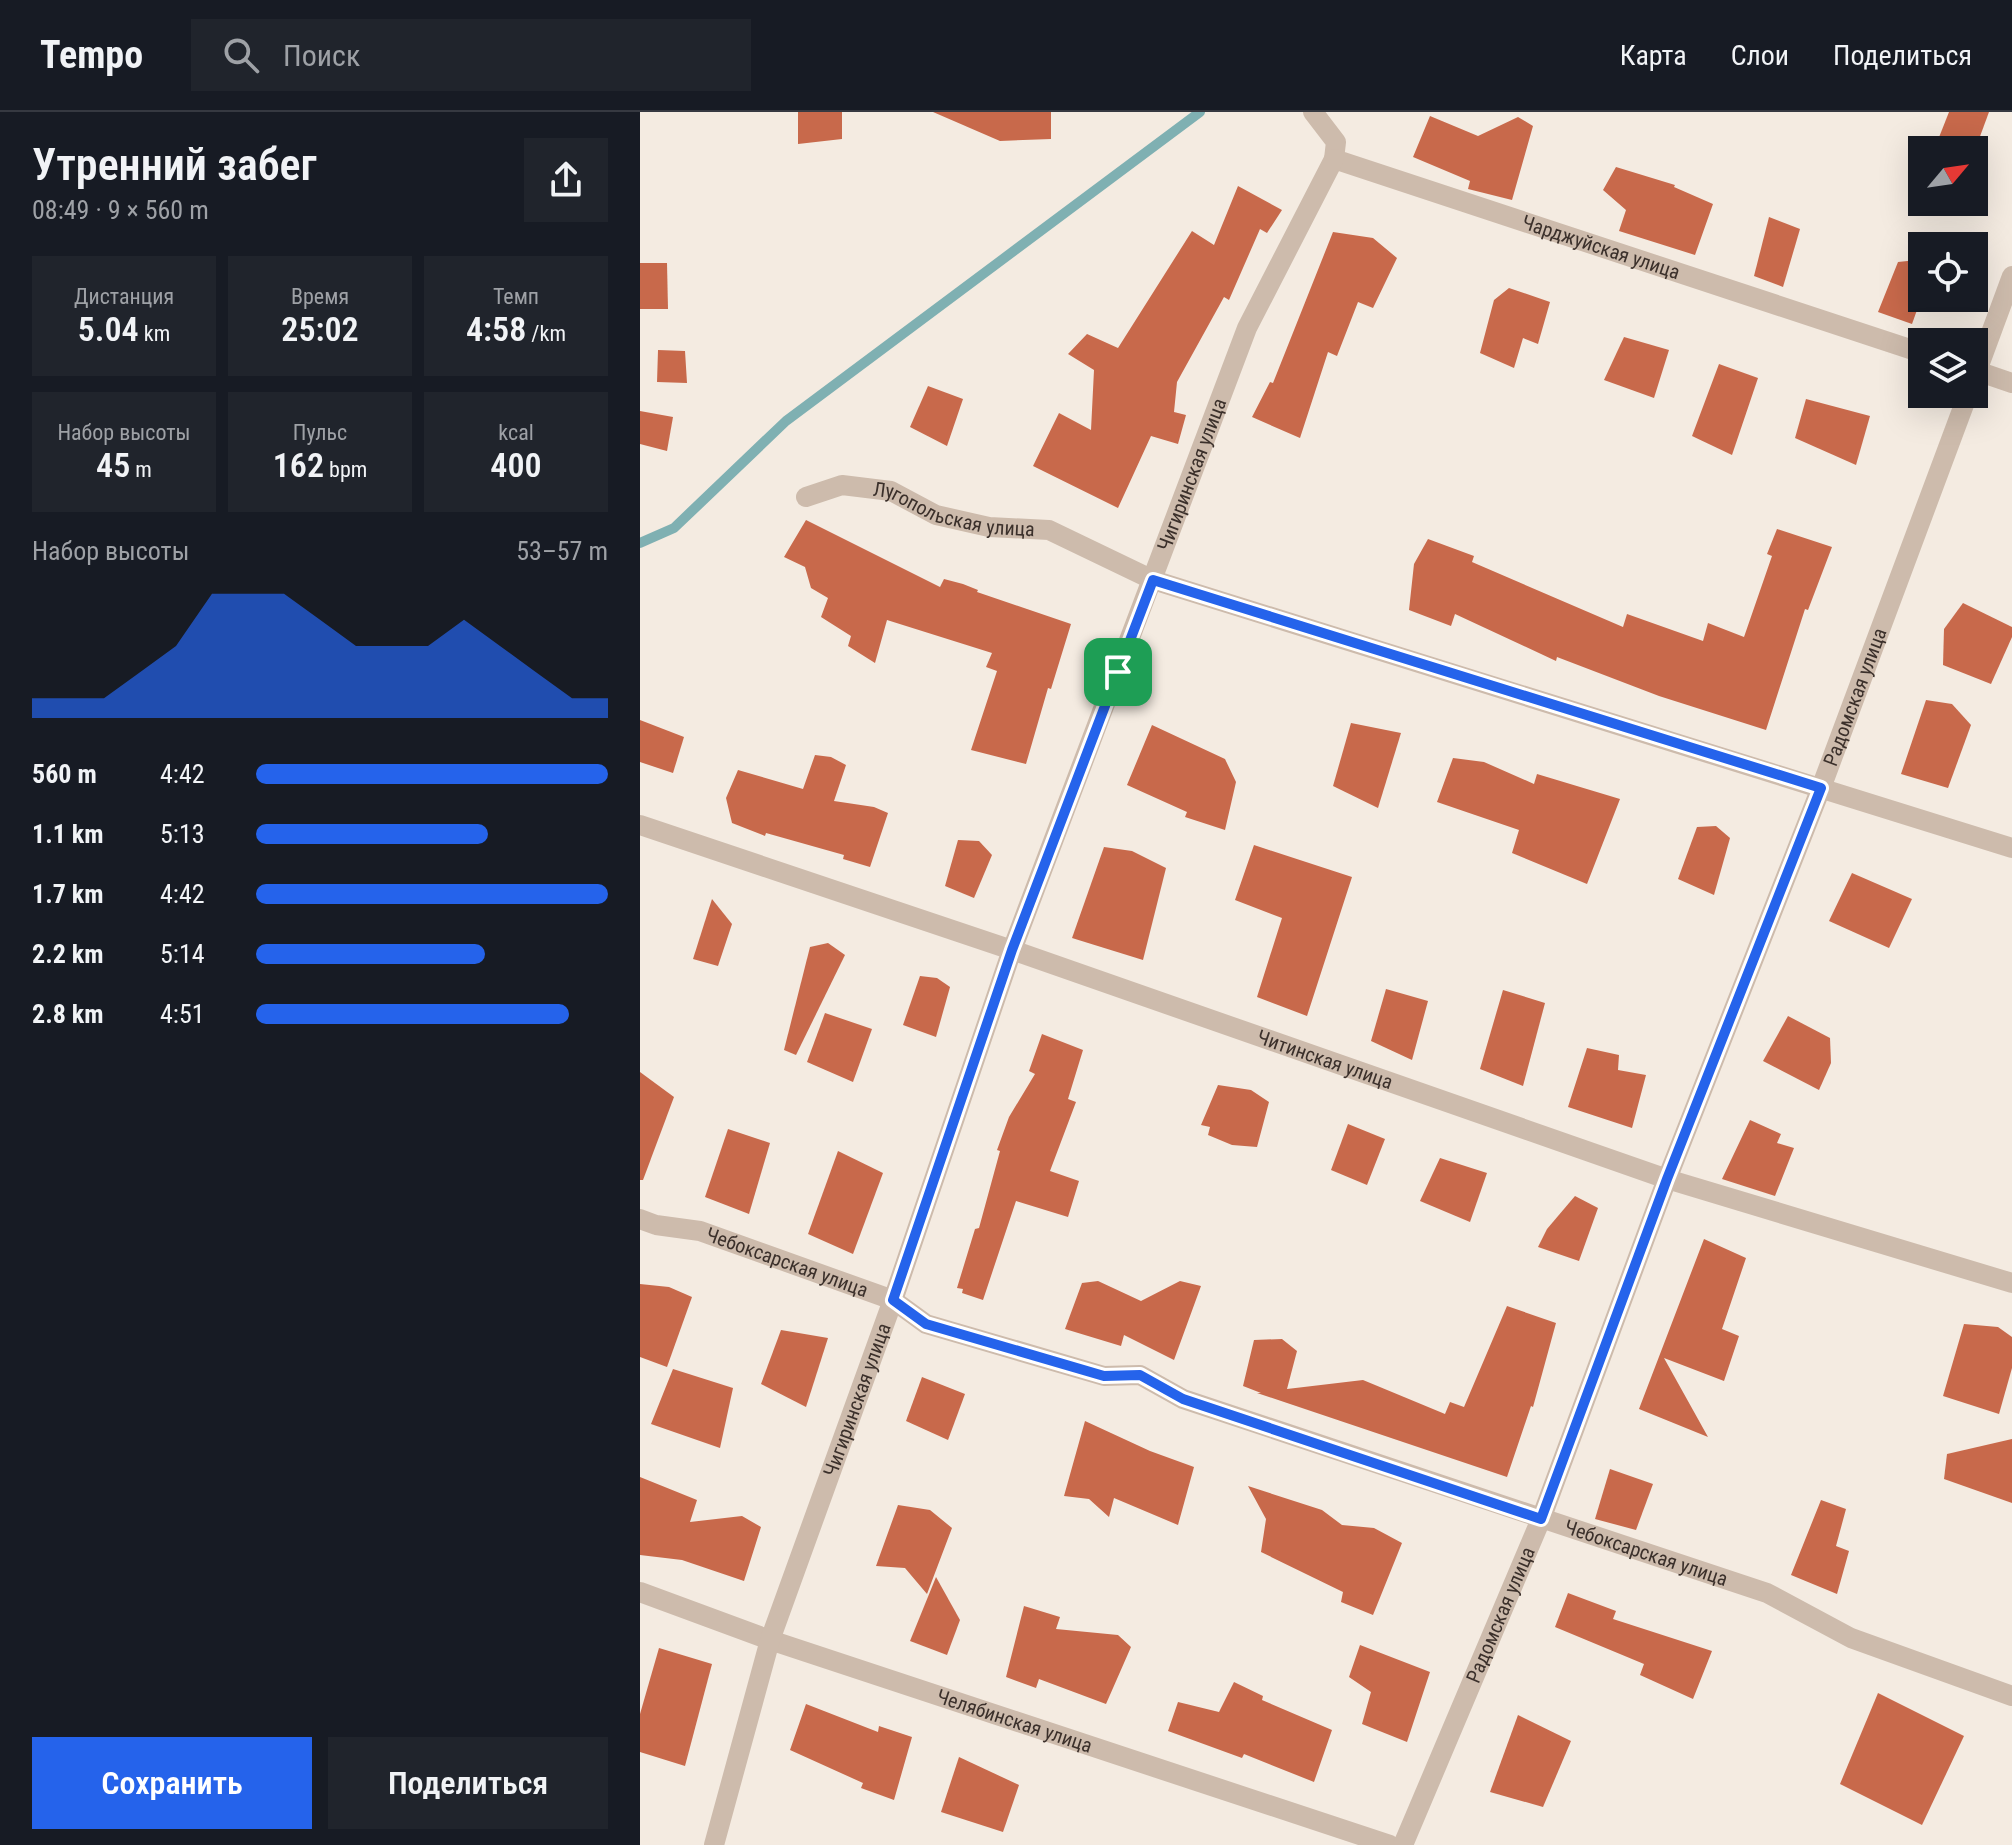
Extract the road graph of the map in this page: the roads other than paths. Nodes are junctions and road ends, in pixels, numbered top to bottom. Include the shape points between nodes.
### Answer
1 (1313, 112) edge
2 (1334, 159) junction
3 (2012, 276) edge
4 (1988, 340) edge
5 (1908, 348) edge
6 (1988, 377) edge
7 (2012, 383) edge
8 (1963, 408) edge
9 (806, 497) dead end
10 (1153, 580) junction
11 (1821, 788) junction
12 (640, 825) edge
13 (2012, 848) edge
14 (1012, 950) junction
15 (1667, 1179) junction
16 (640, 1219) edge
17 (2012, 1283) edge
18 (893, 1300) junction
19 (1541, 1519) junction
20 (640, 1592) edge
21 (770, 1640) junction
22 (2012, 1696) edge
23 (714, 1845) edge
24 (1390, 1845) edge
25 (1403, 1845) edge

1 - 2 street via 1336,142
2 - 5 street, Чарджуйская улица
2 - 10 street, Чигиринская улица via 1247,328
3 - 4 street
6 - 7 street
8 - 11 street, Радомская улица
9 - 10 street, Лугопольская улица via 842,485 891,491 936,515 989,527 1049,530
10 - 11 street, Лугопольская улица
10 - 14 street, Чигиринская улица
11 - 13 street, Лугопольская улица
11 - 15 street, Радомская улица
12 - 14 street, Читинская улица
14 - 15 street, Читинская улица
14 - 18 street, Чигиринская улица
15 - 17 street, Читинская улица
15 - 19 street, Радомская улица
16 - 18 street, Чебоксарская улица via 700,1231
18 - 19 street, Чебоксарская улица via 926,1324 1104,1376 1140,1375 1183,1399
18 - 21 street, Чигиринская улица
19 - 22 street, Чебоксарская улица via 1767,1593 1851,1638
19 - 25 street, Радомская улица
20 - 21 street, Челябинская улица
21 - 23 street, Чигиринская улица
21 - 24 street, Челябинская улица

